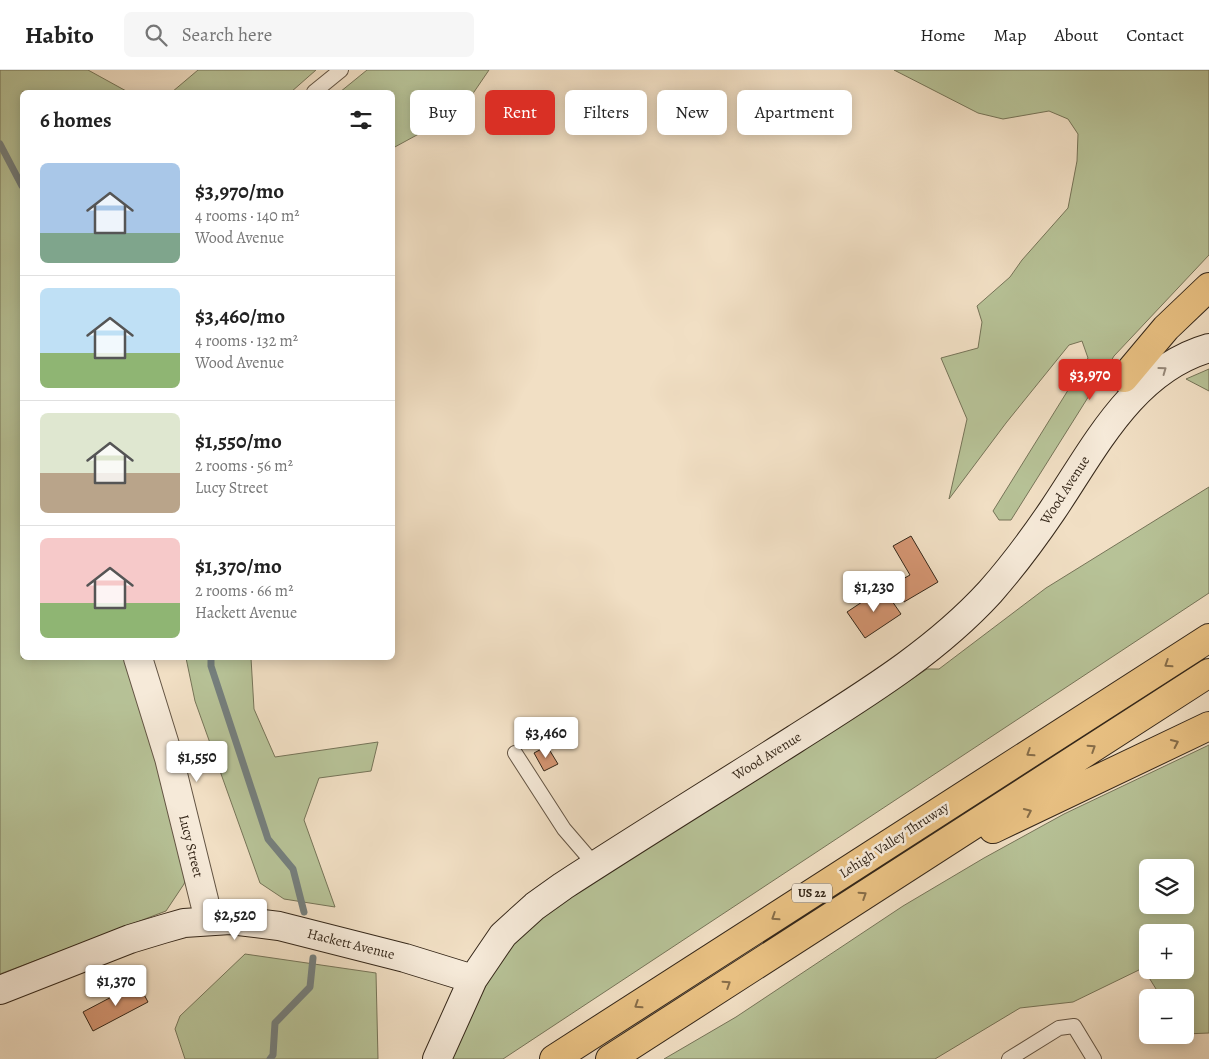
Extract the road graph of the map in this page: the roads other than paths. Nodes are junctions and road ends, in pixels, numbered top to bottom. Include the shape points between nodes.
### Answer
1 (341, 70) edge
2 (316, 90) edge
3 (1209, 287) edge
4 (1209, 329) edge
5 (1209, 348) edge
6 (1124, 378) junction
7 (1095, 444) junction
8 (1209, 638) edge
9 (139, 660) edge
10 (1209, 673) edge
11 (1209, 726) edge
12 (515, 753) dead end
13 (595, 865) junction
14 (890, 878) junction
15 (209, 920) junction
16 (473, 979) junction
17 (0, 990) edge
18 (437, 1059) edge
19 (554, 1059) edge
20 (610, 1059) edge
21 (1009, 1059) edge
22 (1094, 1059) edge

1 - 2 lane
3 - 6 highway via 1178,316
4 - 6 main road, Wood Avenue via 1162,348
7 -> 5 main road, Wood Avenue via 1153,377 1181,359
6 - 7 main road, Wood Avenue
7 - 13 main road, Wood Avenue via 1030,542 989,593 943,637 876,687
8 -> 19 highway, Lehigh Valley Thruway / US 22
9 - 15 main road, Lucy Street via 169,758
14 -> 10 highway, US 22
14 -> 11 highway
12 - 13 lane via 564,829
13 - 16 main road, Wood Avenue via 535,906 502,935
20 -> 14 highway, US 22
15 - 16 main road, Hackett Avenue via 279,926
15 - 17 main road, Hackett Avenue via 184,923 130,939
16 - 18 main road, Wood Avenue
21 - 22 lane via 1059,1028 1074,1026

